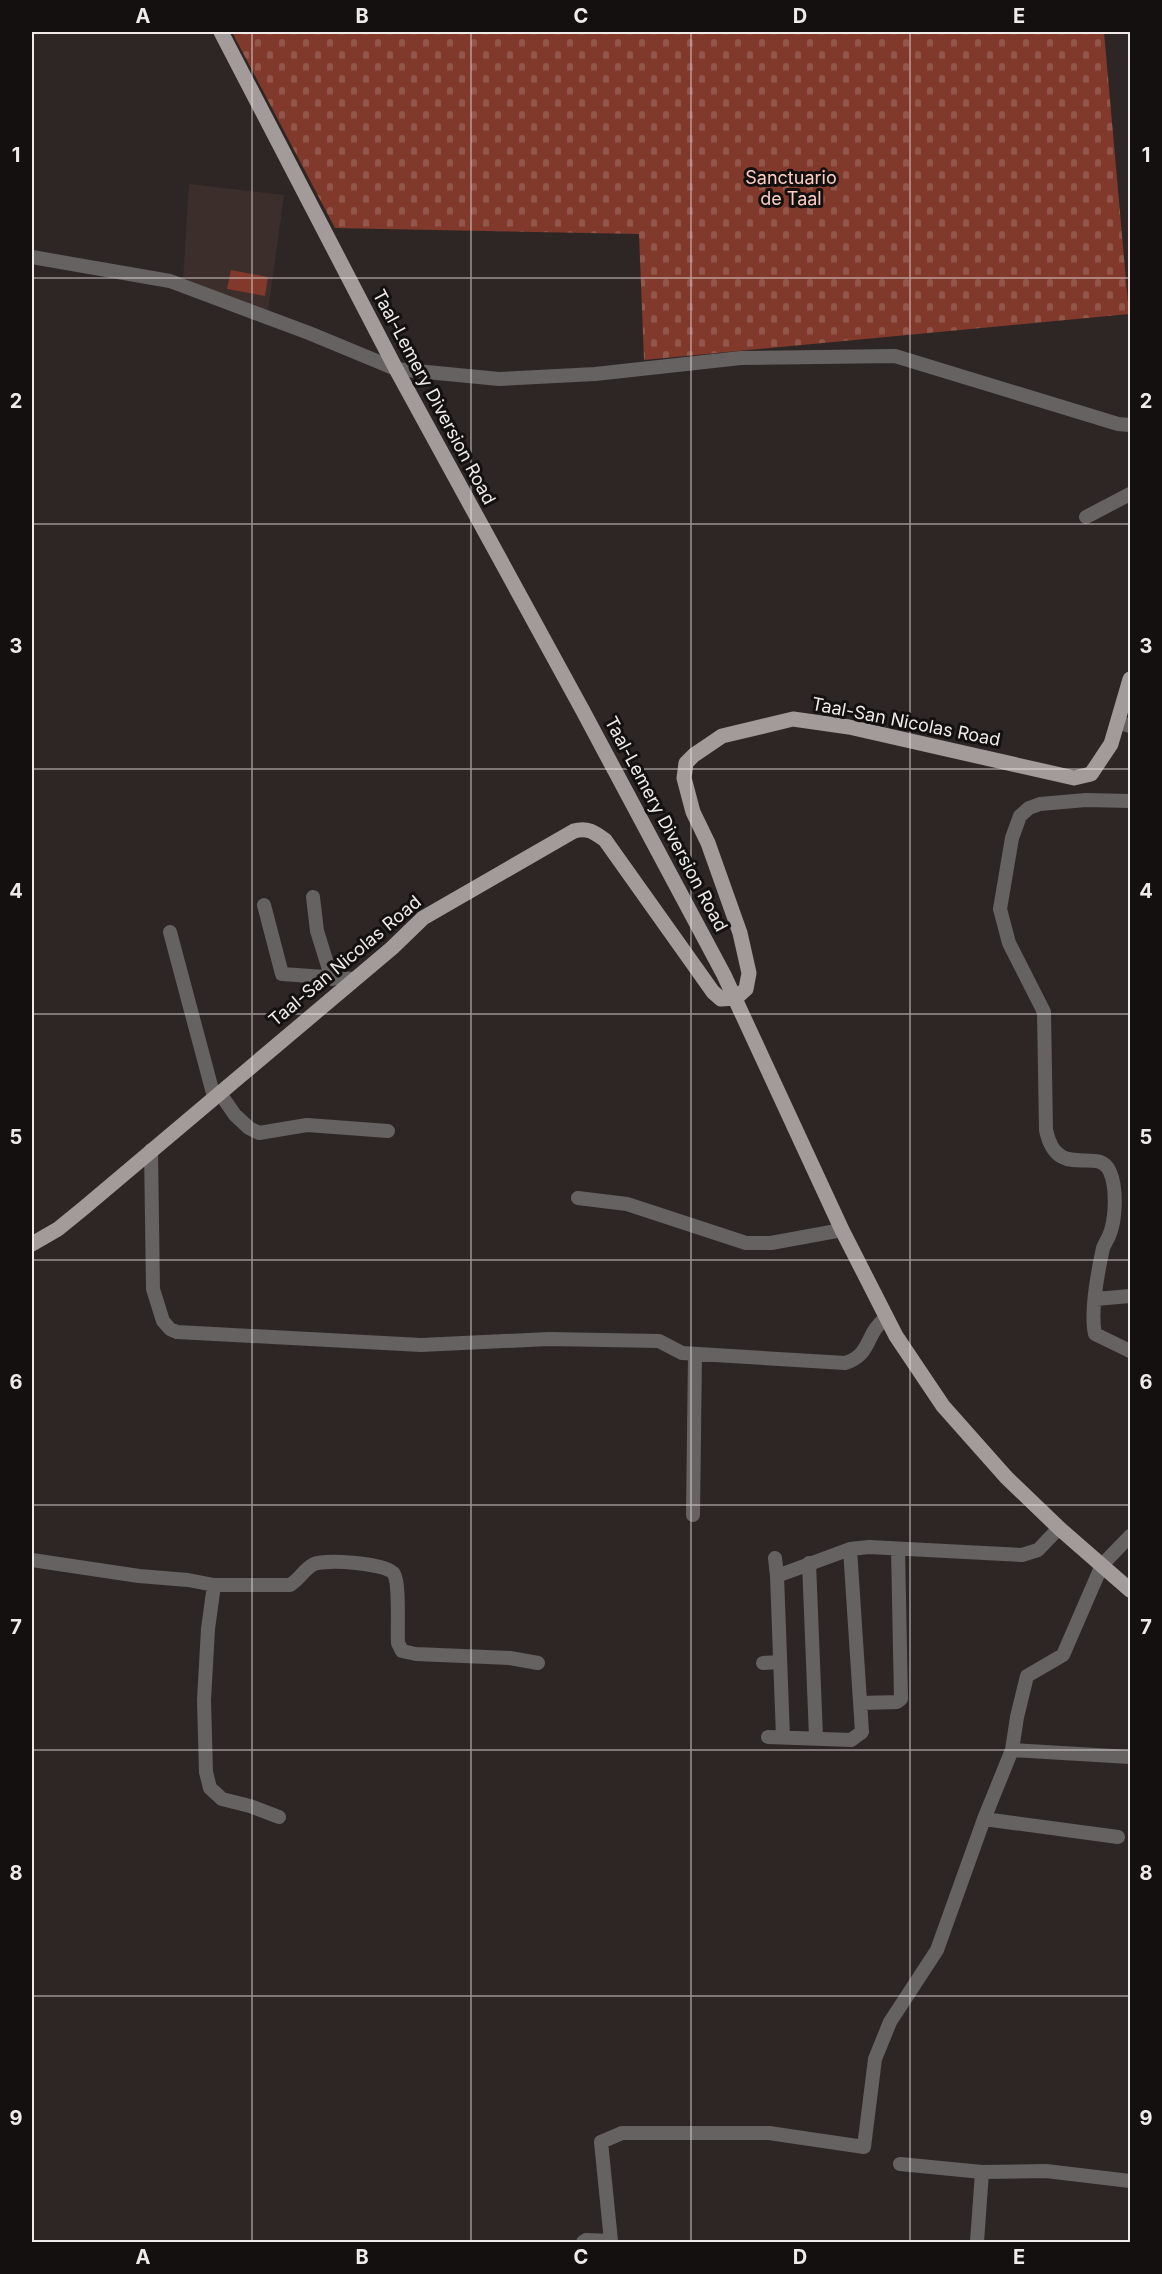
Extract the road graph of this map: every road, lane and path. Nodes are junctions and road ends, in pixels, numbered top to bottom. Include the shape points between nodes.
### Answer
1 (221, 32) edge
2 (32, 257) edge
3 (396, 369) junction
4 (1131, 425) edge
5 (1131, 494) edge
6 (1086, 517) dead end
7 (1131, 679) edge
8 (1124, 724) edge
9 (1131, 801) edge
10 (313, 897) dead end
11 (264, 905) dead end
12 (170, 932) dead end
13 (332, 979) junction
14 (354, 979) junction
15 (736, 998) junction
16 (216, 1095) junction
17 (388, 1131) dead end
18 (151, 1150) junction
19 (578, 1198) dead end
20 (842, 1230) junction
21 (32, 1244) edge
22 (1131, 1296) edge
23 (1096, 1299) junction
24 (886, 1318) junction
25 (1131, 1351) edge
26 (695, 1354) junction
27 (693, 1515) dead end
28 (1059, 1528) junction
29 (1131, 1536) edge
30 (850, 1549) junction
31 (898, 1549) junction
32 (775, 1558) dead end
33 (32, 1560) edge
34 (809, 1563) junction
35 (1102, 1565) junction
36 (777, 1576) junction
37 (214, 1585) junction
38 (1131, 1590) edge
39 (780, 1662) junction
40 (538, 1663) dead end
41 (763, 1663) dead end
42 (861, 1703) junction
43 (816, 1737) junction
44 (1012, 1750) junction
45 (1131, 1757) edge
46 (279, 1817) dead end
47 (984, 1819) junction
48 (1118, 1837) dead end
49 (900, 2164) dead end
50 (982, 2172) junction
51 (1131, 2181) edge
52 (583, 2242) edge
53 (977, 2242) edge

1 - 3 main road, Taal-Lemery Diversion Road
2 - 3 street via 171,281
3 - 4 street via 499,379 595,374 741,358 895,356
3 - 15 main road, Taal-Lemery Diversion Road
5 - 6 street
7 - 8 main road, Taal-San Nicolas Road
8 - 15 main road, Taal-San Nicolas Road via 1091,774 1074,778 849,727 793,719 722,736 694,754 686,763 684,778 693,812 736,922 749,973 746,989
9 - 23 street via 1086,800 1029,808 1020,816 1012,838 1001,896 1002,921 1009,943 1044,1012 1049,1146 1064,1159 1098,1161 1110,1172 1115,1199
10 - 13 street via 317,931
11 - 13 street via 282,974
12 - 16 street
13 - 14 street
14 - 15 main road, Taal-San Nicolas Road via 423,918 561,836 582,828 605,840 713,992 721,999
14 - 16 main road, Taal-San Nicolas Road
15 - 20 main road, Taal-Lemery Diversion Road
16 - 17 street via 259,1133 307,1125
16 - 18 main road, Taal-San Nicolas Road
18 - 21 main road, Taal-San Nicolas Road via 58,1229
18 - 26 street via 153,1289 163,1322 177,1332 421,1345 549,1339 659,1341 674,1350
19 - 20 street via 627,1204 746,1243 771,1243
20 - 24 main road, Taal-Lemery Diversion Road
22 - 23 street
23 - 25 street via 1095,1335
24 - 26 street via 876,1326 861,1355 845,1363
24 - 28 main road, Taal-Lemery Diversion Road via 943,1406 1006,1477
26 - 27 street
28 - 31 street via 1038,1550 1022,1555
28 - 35 main road, Taal-Lemery Diversion Road
29 - 35 street
30 - 31 street
30 - 34 street
30 - 42 street
31 - 42 street via 901,1699
32 - 36 street
33 - 37 street
34 - 36 street
34 - 43 street
35 - 38 main road, Taal-Lemery Diversion Road
35 - 44 street via 1063,1655 1027,1676
36 - 39 street
37 - 40 street via 290,1585 304,1570 321,1562 379,1566 389,1569 396,1580 398,1643 402,1651
37 - 46 street via 204,1700 210,1788 222,1799
39 - 41 street
39 - 43 street via 776,1737
42 - 43 street via 860,1735 851,1740
44 - 45 street
44 - 47 street
47 - 48 street
47 - 52 street via 938,1950 890,2022 875,2059 864,2147 770,2133 622,2133 601,2142 611,2241
49 - 50 street
50 - 51 street via 1046,2171
50 - 53 street

